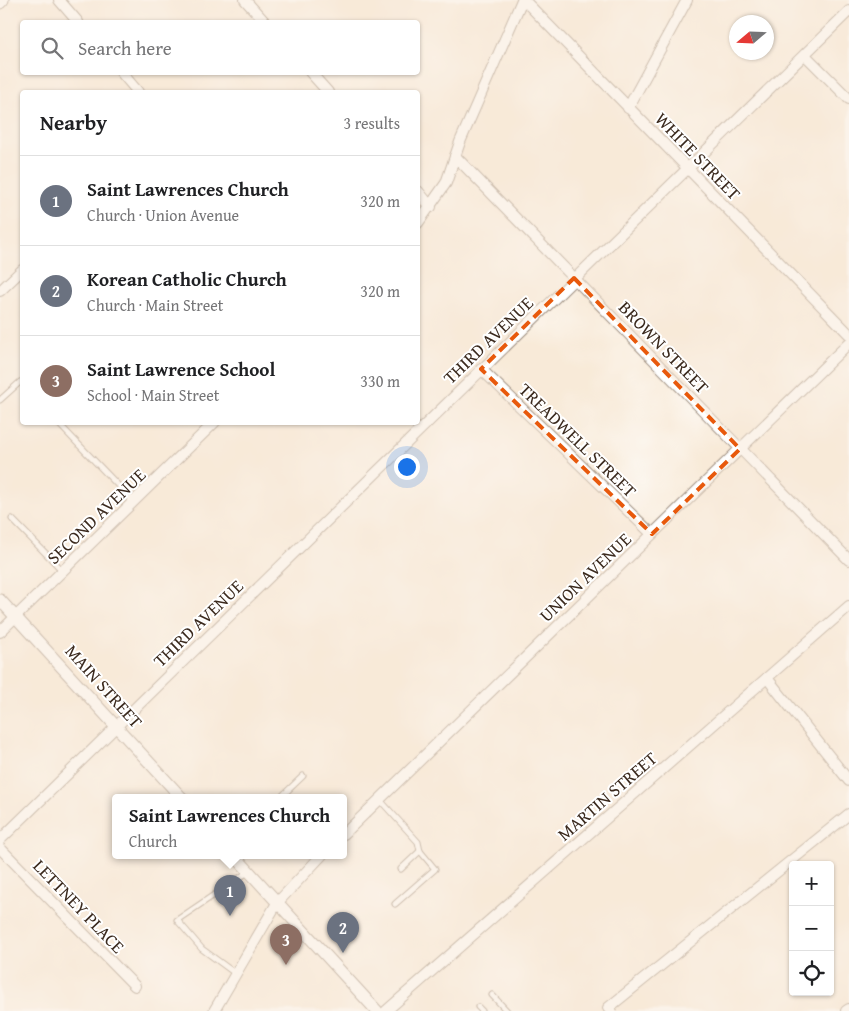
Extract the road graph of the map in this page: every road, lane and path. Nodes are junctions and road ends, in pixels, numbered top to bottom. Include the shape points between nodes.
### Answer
1 (3, 0) edge
2 (59, 0) edge
3 (245, 0) edge
4 (523, 0) edge
5 (687, 0) edge
6 (0, 3) edge
7 (849, 11) edge
8 (76, 20) edge
9 (263, 20) edge
10 (805, 55) junction
11 (124, 75) edge
12 (313, 75) edge
13 (136, 90) edge
14 (326, 90) edge
15 (849, 99) edge
16 (628, 108) junction
17 (455, 156) junction
18 (688, 168) junction
19 (420, 193) edge
20 (431, 207) junction
21 (420, 221) edge
22 (20, 272) edge
23 (574, 278) junction
24 (0, 291) edge
25 (849, 334) edge
26 (849, 343) edge
27 (481, 369) junction
28 (20, 385) edge
29 (0, 400) edge
30 (60, 425) edge
31 (212, 425) edge
32 (740, 449) junction
33 (134, 502) junction
34 (12, 518) dead end
35 (652, 534) junction
36 (849, 560) edge
37 (63, 571) junction
38 (0, 600) edge
39 (849, 606) edge
40 (16, 617) junction
41 (0, 632) edge
42 (767, 678) junction
43 (116, 725) junction
44 (303, 776) dead end
45 (849, 781) edge
46 (178, 794) edge
47 (285, 794) edge
48 (380, 800) junction
49 (849, 814) edge
50 (347, 831) edge
51 (0, 840) edge
52 (0, 848) edge
53 (420, 851) junction
54 (238, 859) edge
55 (318, 859) edge
56 (401, 869) dead end
57 (248, 871) junction
58 (277, 903) junction
59 (395, 904) dead end
60 (236, 974) junction
61 (135, 986) dead end
62 (492, 995) dead end
63 (849, 1009) edge
64 (375, 1010) edge
65 (214, 1011) edge
66 (386, 1011) edge
67 (507, 1011) edge
68 (611, 1011) edge
69 (846, 1011) edge

1 - 6 street
2 - 8 street
3 - 9 street
4 - 16 street, WHITE STREET
4 - 17 street
5 - 16 street
7 - 10 street, THIRD AVENUE
10 - 15 street
10 - 18 street, THIRD AVENUE
11 - 13 street
12 - 14 street
16 - 18 street, WHITE STREET
17 - 20 street via 446,183
17 - 23 street, BROWN STREET
18 - 23 street, THIRD AVENUE
18 - 25 street, WHITE STREET
19 - 20 street
20 - 21 street
22 - 24 street
23 - 27 street, THIRD AVENUE
23 - 32 street, BROWN STREET
26 - 32 street, UNION AVENUE
27 - 35 street, TREADWELL STREET
27 - 43 street, THIRD AVENUE
28 - 29 lane
30 - 33 lane
31 - 33 street, SECOND AVENUE
32 - 35 street, UNION AVENUE
32 - 36 street, BROWN STREET
33 - 37 street, SECOND AVENUE
34 - 37 lane
35 - 48 street, UNION AVENUE
37 - 40 street, SECOND AVENUE
38 - 40 street, MAIN STREET
39 - 42 street, MARTIN STREET
40 - 41 street, SECOND AVENUE
40 - 43 street, MAIN STREET
42 - 45 street
42 - 66 street, MARTIN STREET
43 - 46 street, MAIN STREET
43 - 51 street, THIRD AVENUE
44 - 47 lane
48 - 50 street, UNION AVENUE
48 - 53 lane via 418,842
49 - 68 street via 608,1008
52 - 61 street, LETTNEY PLACE
53 - 56 lane
53 - 59 lane via 435,868
54 - 57 street
55 - 58 street
57 - 58 street
57 - 60 lane via 177,920 202,949
58 - 60 street
58 - 64 street
60 - 65 street
62 - 67 lane
63 - 69 street

